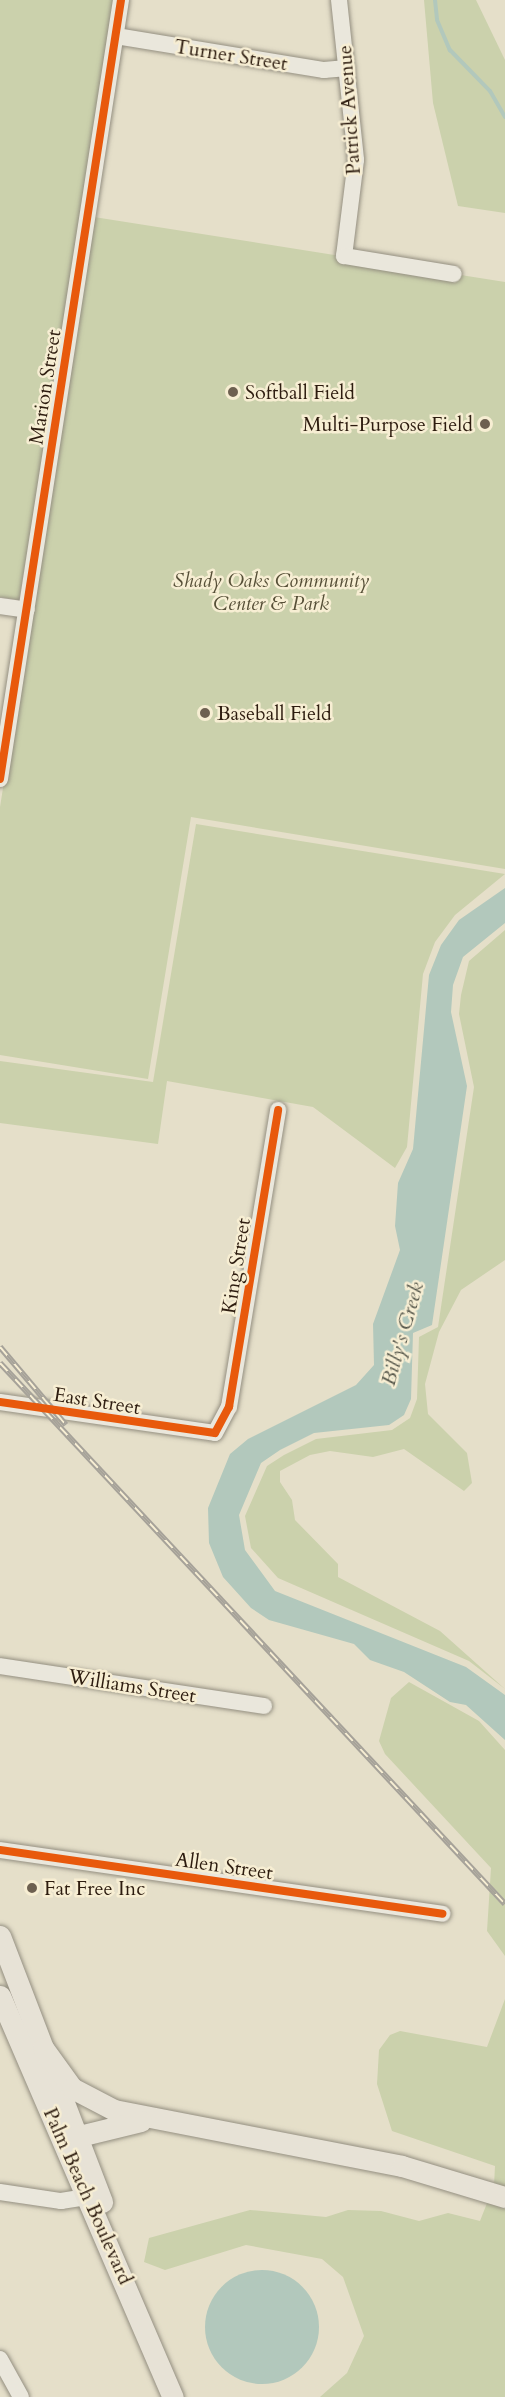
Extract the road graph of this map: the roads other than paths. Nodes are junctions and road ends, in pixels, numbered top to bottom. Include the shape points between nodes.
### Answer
1 (121, 0) edge
2 (339, 0) edge
3 (116, 36) junction
4 (347, 68) junction
5 (454, 274) dead end
6 (0, 606) edge
7 (27, 610) junction
8 (0, 779) edge
9 (278, 1110) dead end
10 (0, 1402) edge
11 (222, 1426) joint
12 (0, 1666) edge
13 (264, 1706) dead end
14 (0, 1850) edge
15 (442, 1914) dead end
16 (0, 1936) edge
17 (0, 1996) edge
18 (43, 2048) junction
19 (145, 2120) junction
20 (70, 2138) junction
21 (0, 2192) edge
22 (85, 2197) junction
23 (505, 2197) edge
24 (127, 2281) junction
25 (0, 2359) edge
26 (21, 2397) edge
27 (173, 2397) edge

1 - 3 street, Marion Street
2 - 4 street, Patrick Avenue
3 - 4 street, Turner Street via 324,70
3 - 7 street, Marion Street
4 - 5 street, Patrick Avenue via 356,160 344,256
6 - 7 street
7 - 8 street, Marion Street
9 - 11 street, King Street via 229,1407
10 - 11 street, East Street via 179,1431 215,1433
12 - 13 street, Williams Street
14 - 15 street, Allen Street
16 - 18 main road
17 - 20 main road, Palm Beach Boulevard
18 - 19 main road via 72,2088 114,2110
18 - 20 main road
19 - 20 main road
19 - 23 main road via 402,2166
20 - 22 main road, Palm Beach Boulevard
20 - 24 main road
21 - 22 street via 61,2201
22 - 24 main road, Palm Beach Boulevard
24 - 27 main road, Palm Beach Boulevard
25 - 26 street

